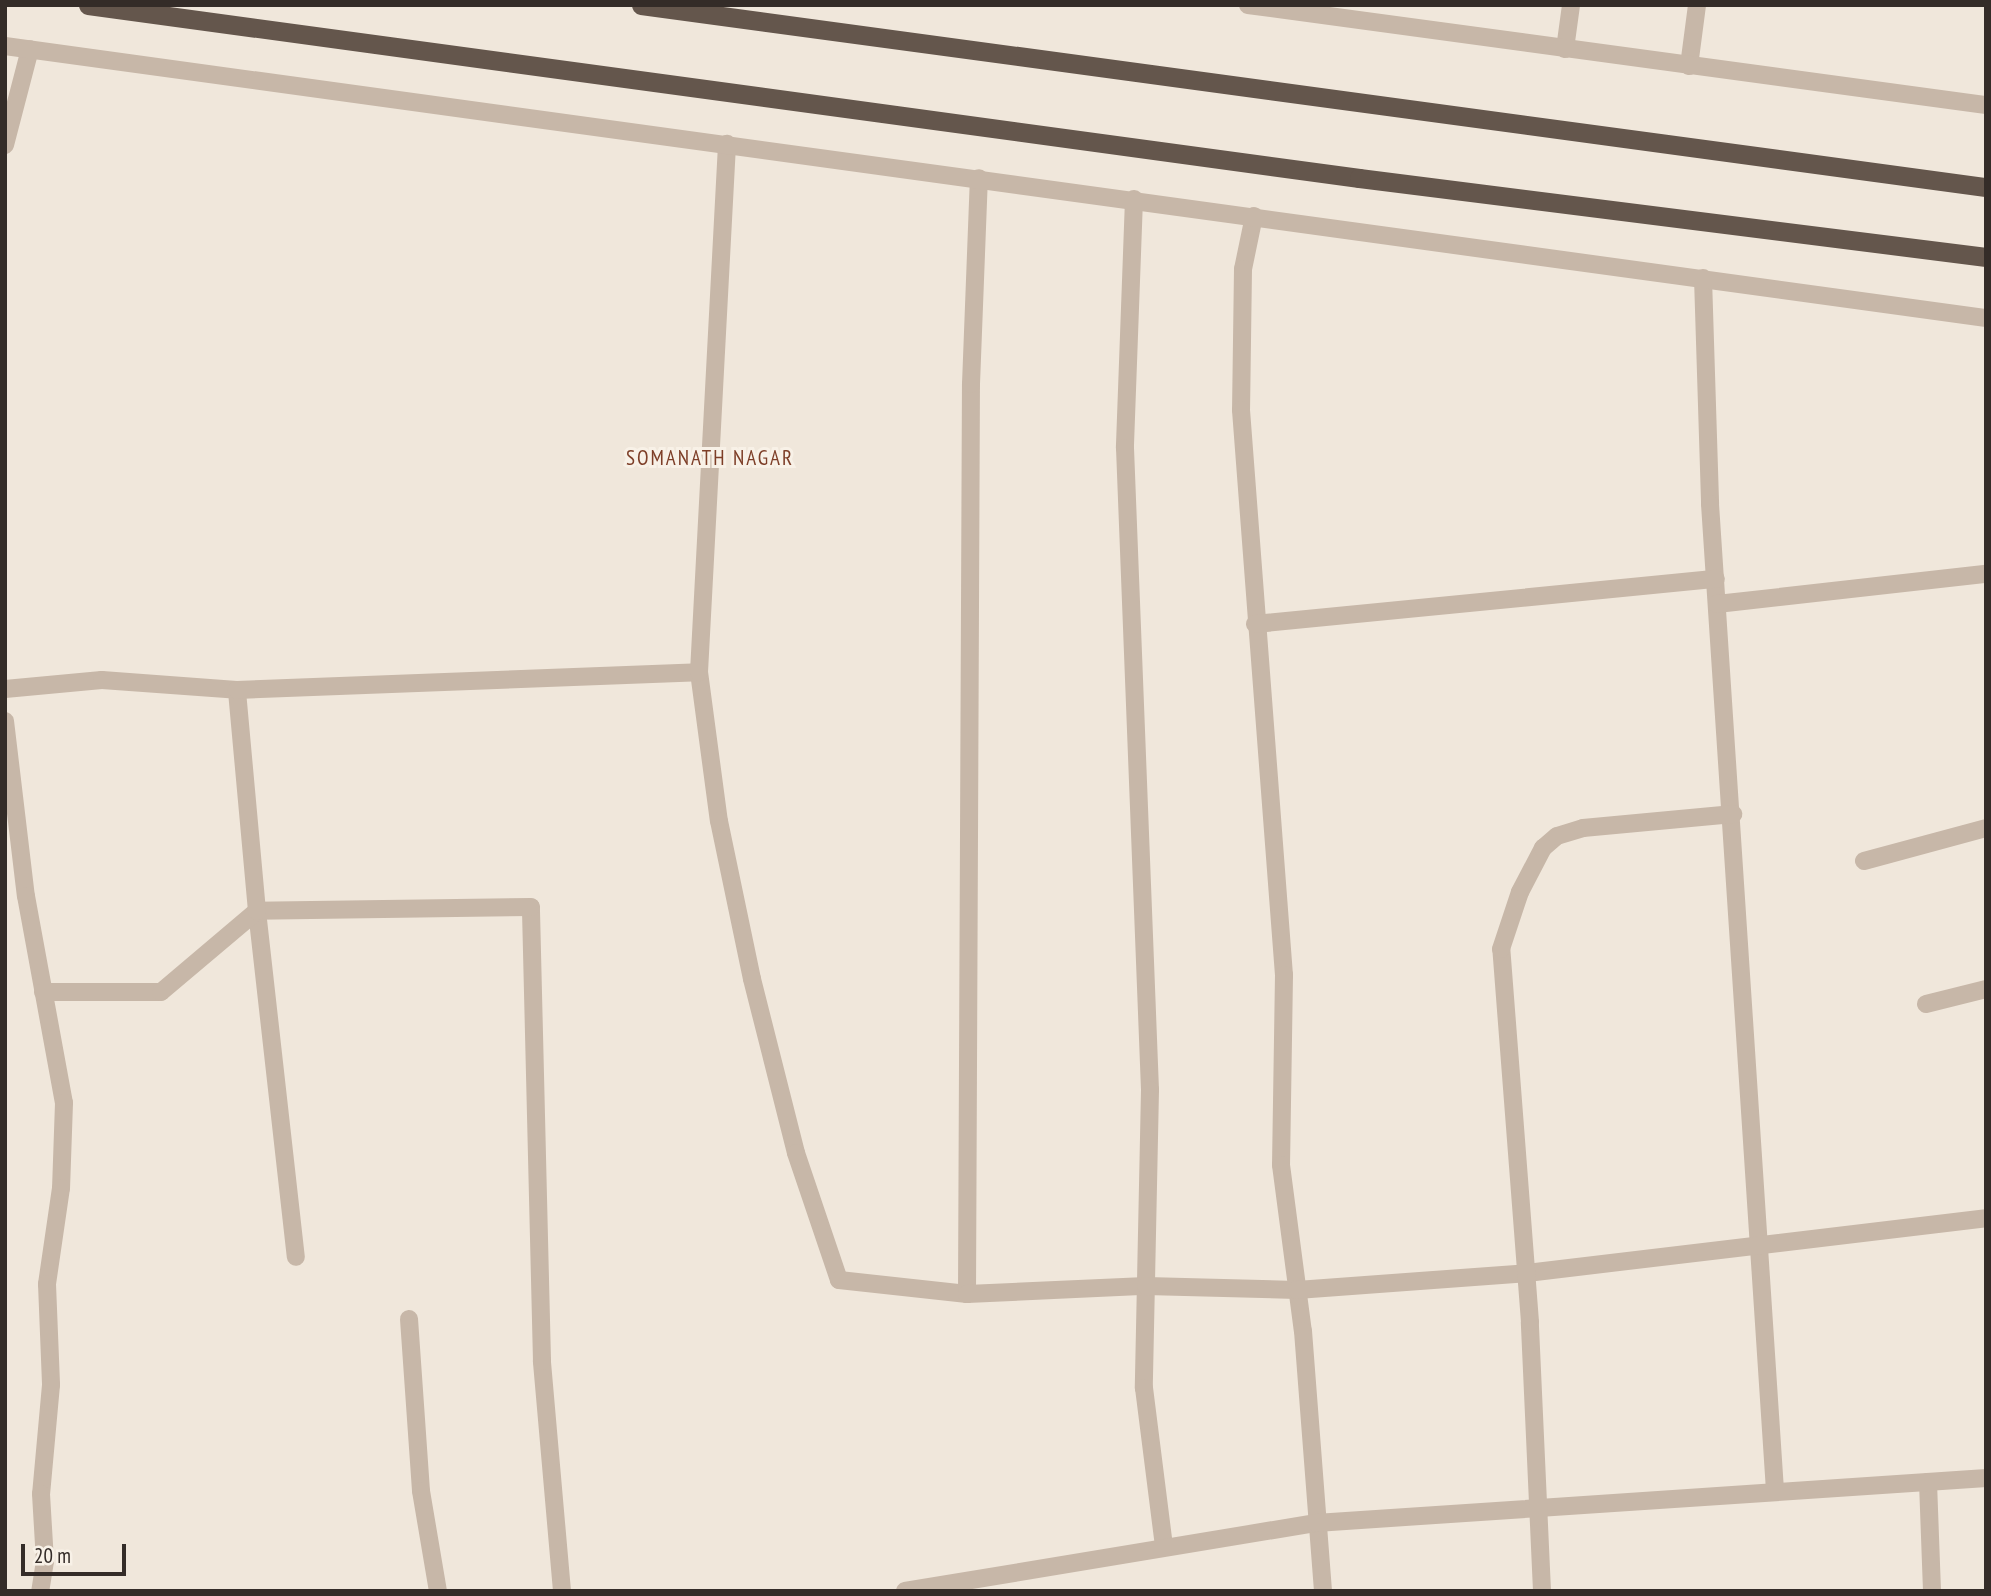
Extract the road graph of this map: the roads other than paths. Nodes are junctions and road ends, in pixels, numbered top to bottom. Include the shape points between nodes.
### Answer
1 (88, 5) edge
2 (641, 5) edge
3 (1248, 5) edge
4 (1571, 5) edge
5 (1697, 5) edge
6 (5, 46) edge
7 (30, 49) junction
8 (1565, 49) junction
9 (1689, 66) junction
10 (1986, 105) edge
11 (727, 144) junction
12 (5, 145) edge
13 (979, 178) junction
14 (1986, 187) edge
15 (1134, 199) junction
16 (1254, 216) junction
17 (1986, 257) edge
18 (1703, 278) junction
19 (1986, 318) edge
20 (1986, 574) edge
21 (1716, 579) junction
22 (1717, 604) junction
23 (1255, 624) junction
24 (699, 672) junction
25 (5, 689) edge
26 (237, 690) junction
27 (5, 721) edge
28 (1734, 814) junction
29 (1986, 828) edge
30 (1864, 861) dead end
31 (257, 911) junction
32 (1986, 989) edge
33 (43, 992) junction
34 (1926, 1004) dead end
35 (1986, 1218) edge
36 (1759, 1249) junction
37 (296, 1257) dead end
38 (1527, 1273) junction
39 (1146, 1286) junction
40 (1297, 1290) junction
41 (967, 1294) junction
42 (409, 1320) dead end
43 (1986, 1478) edge
44 (1928, 1482) junction
45 (1775, 1490) junction
46 (1536, 1507) junction
47 (1316, 1523) junction
48 (1164, 1546) junction
49 (40, 1591) edge
50 (438, 1591) edge
51 (562, 1591) edge
52 (905, 1591) edge
53 (1323, 1591) edge
54 (1542, 1591) edge
55 (1932, 1591) edge

1 - 17 highway via 1359,178
2 - 14 highway
3 - 8 street
4 - 8 street
5 - 9 street
6 - 7 street
7 - 11 street
7 - 12 street
8 - 9 street
9 - 10 street
11 - 13 street
11 - 24 street
13 - 15 street
13 - 41 street via 971,384
15 - 16 street
15 - 39 street via 1125,448 1150,1090
16 - 18 street
16 - 23 street via 1243,269 1241,410
18 - 19 street
18 - 21 street
20 - 22 street
21 - 22 street
21 - 23 street
22 - 28 street
23 - 40 street via 1284,975 1281,1165
24 - 26 street
24 - 41 street via 719,821 752,979 796,1153 839,1280
25 - 26 street via 102,680
26 - 31 street
27 - 33 street via 26,896
28 - 36 street
28 - 38 street via 1564,834 1543,848 1520,892 1501,949
29 - 30 street
31 - 33 street via 161,992
31 - 37 street
31 - 51 street via 530,907 542,1361
32 - 34 street
33 - 49 street via 64,1103 61,1188 47,1284 51,1385 41,1494 45,1561
35 - 36 street
36 - 38 street
36 - 45 street
38 - 40 street
38 - 46 street
39 - 40 street
39 - 41 street
39 - 48 street via 1144,1388
40 - 47 street
42 - 50 street via 421,1491
43 - 44 street
44 - 45 street
44 - 55 street
45 - 46 street
46 - 47 street
46 - 54 street
47 - 48 street
47 - 53 street
48 - 52 street

